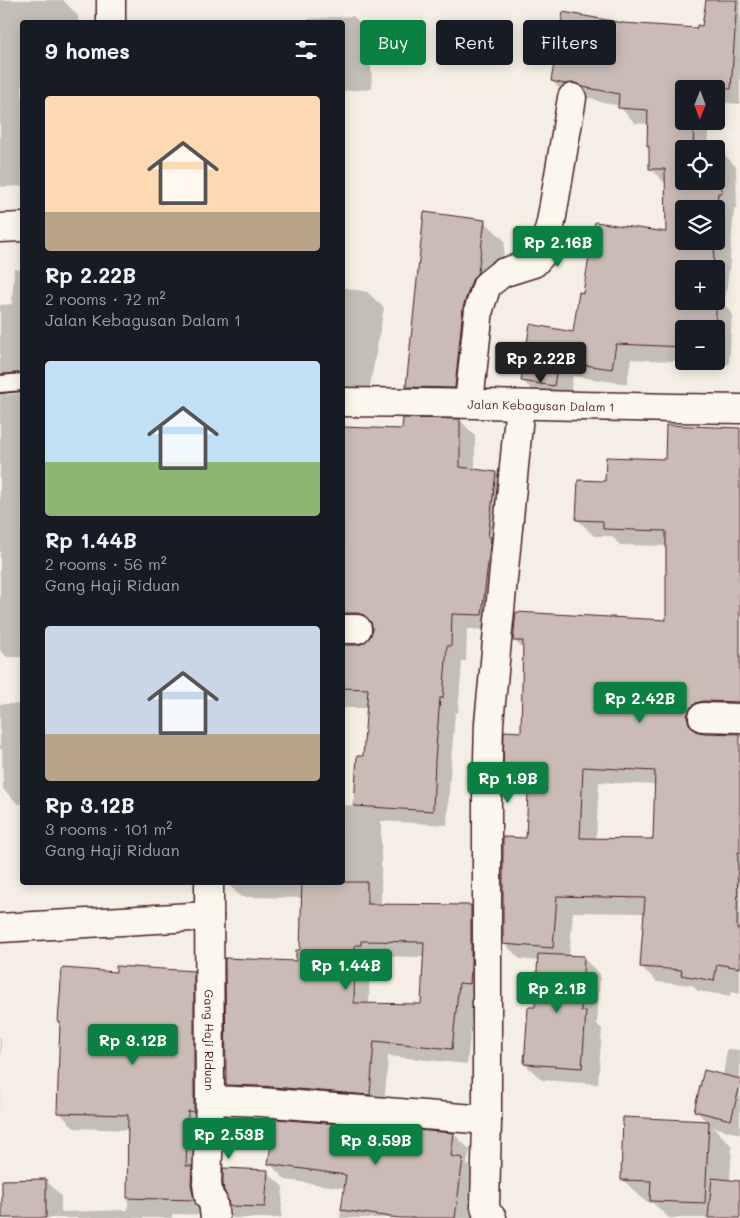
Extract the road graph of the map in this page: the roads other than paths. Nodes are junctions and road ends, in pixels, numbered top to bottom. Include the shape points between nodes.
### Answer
1 (111, 0) edge
2 (111, 20) edge
3 (572, 98) dead end
4 (20, 227) edge
5 (0, 228) edge
6 (20, 382) edge
7 (0, 384) edge
8 (345, 402) edge
9 (469, 403) junction
10 (520, 405) junction
11 (740, 409) edge
12 (703, 718) dead end
13 (740, 718) edge
14 (209, 885) edge
15 (209, 916) junction
16 (0, 928) edge
17 (210, 1100) junction
18 (487, 1120) junction
19 (215, 1218) edge
20 (492, 1218) edge

1 - 2 street
3 - 9 street via 543,253 534,263 502,272 487,286 479,309
4 - 5 street
6 - 7 lane
8 - 9 street, Jalan Kebagusan Dalam 1
9 - 10 street, Jalan Kebagusan Dalam 1
10 - 11 street, Jalan Kebagusan Dalam 1
10 - 18 street via 489,723
12 - 13 street
14 - 15 street, Gang Haji Riduan
15 - 16 street
15 - 17 street, Gang Haji Riduan
17 - 18 street, Gang Haji Riduan
17 - 19 street via 207,1184
18 - 20 street via 486,1206 487,1214

